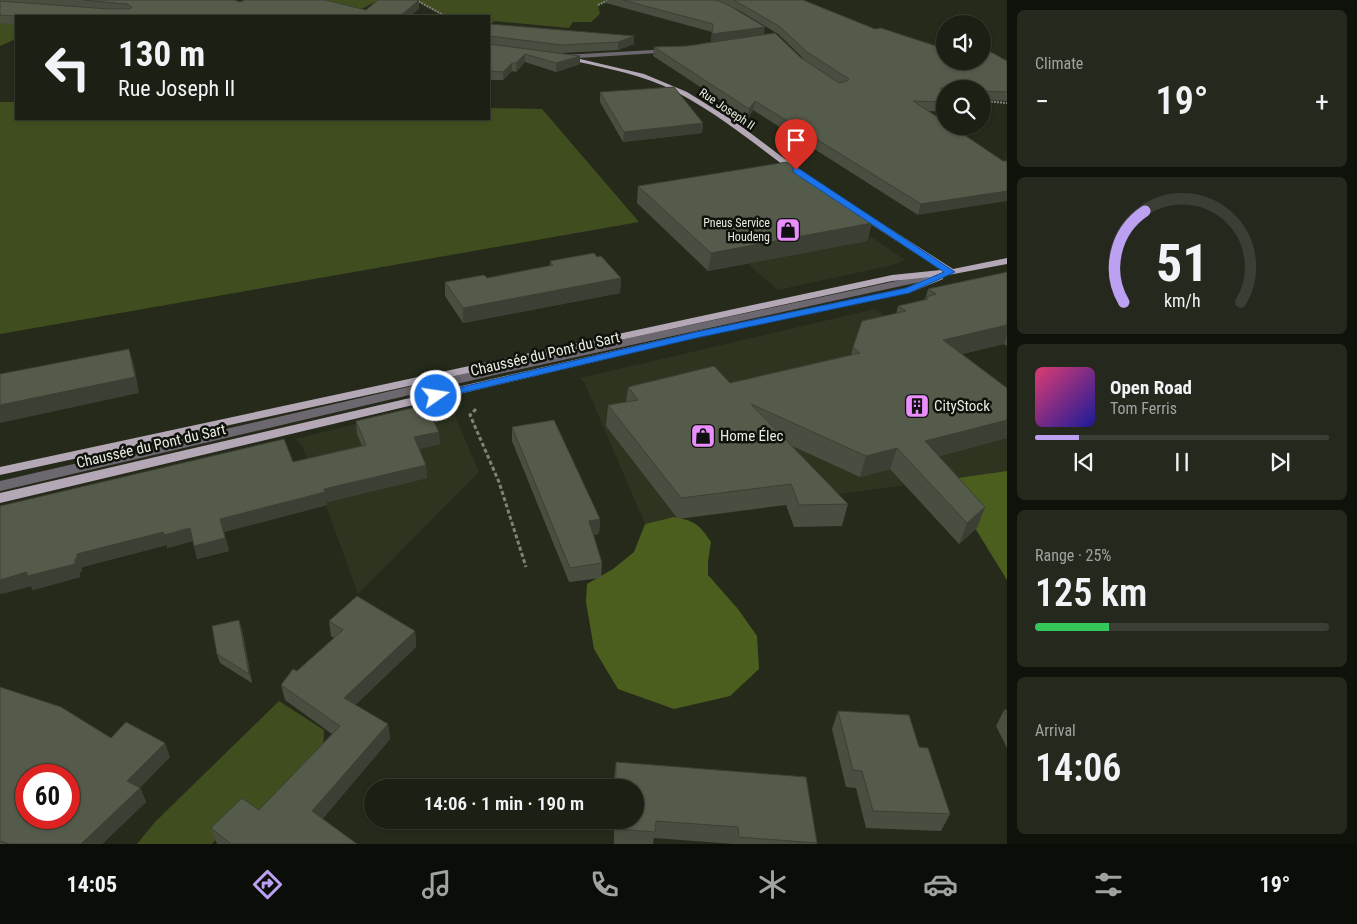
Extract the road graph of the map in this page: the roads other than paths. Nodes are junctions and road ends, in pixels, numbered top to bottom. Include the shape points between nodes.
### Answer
1 (677, 51) edge
2 (557, 56) joint
3 (802, 175) edge
4 (810, 180) edge
5 (1007, 261) edge
6 (951, 272) junction
7 (0, 471) edge
8 (0, 486) edge
9 (0, 498) edge

1 - 2 street
2 - 3 main road, Rue Joseph II via 629,72 666,85 709,109
4 - 6 main road
5 - 6 main road, Chaussée du Pont du Sart
6 - 7 main road, Chaussée du Pont du Sart via 892,278
6 - 8 street via 499,370
6 - 9 main road, Chaussée du Pont du Sart via 909,290 696,335

